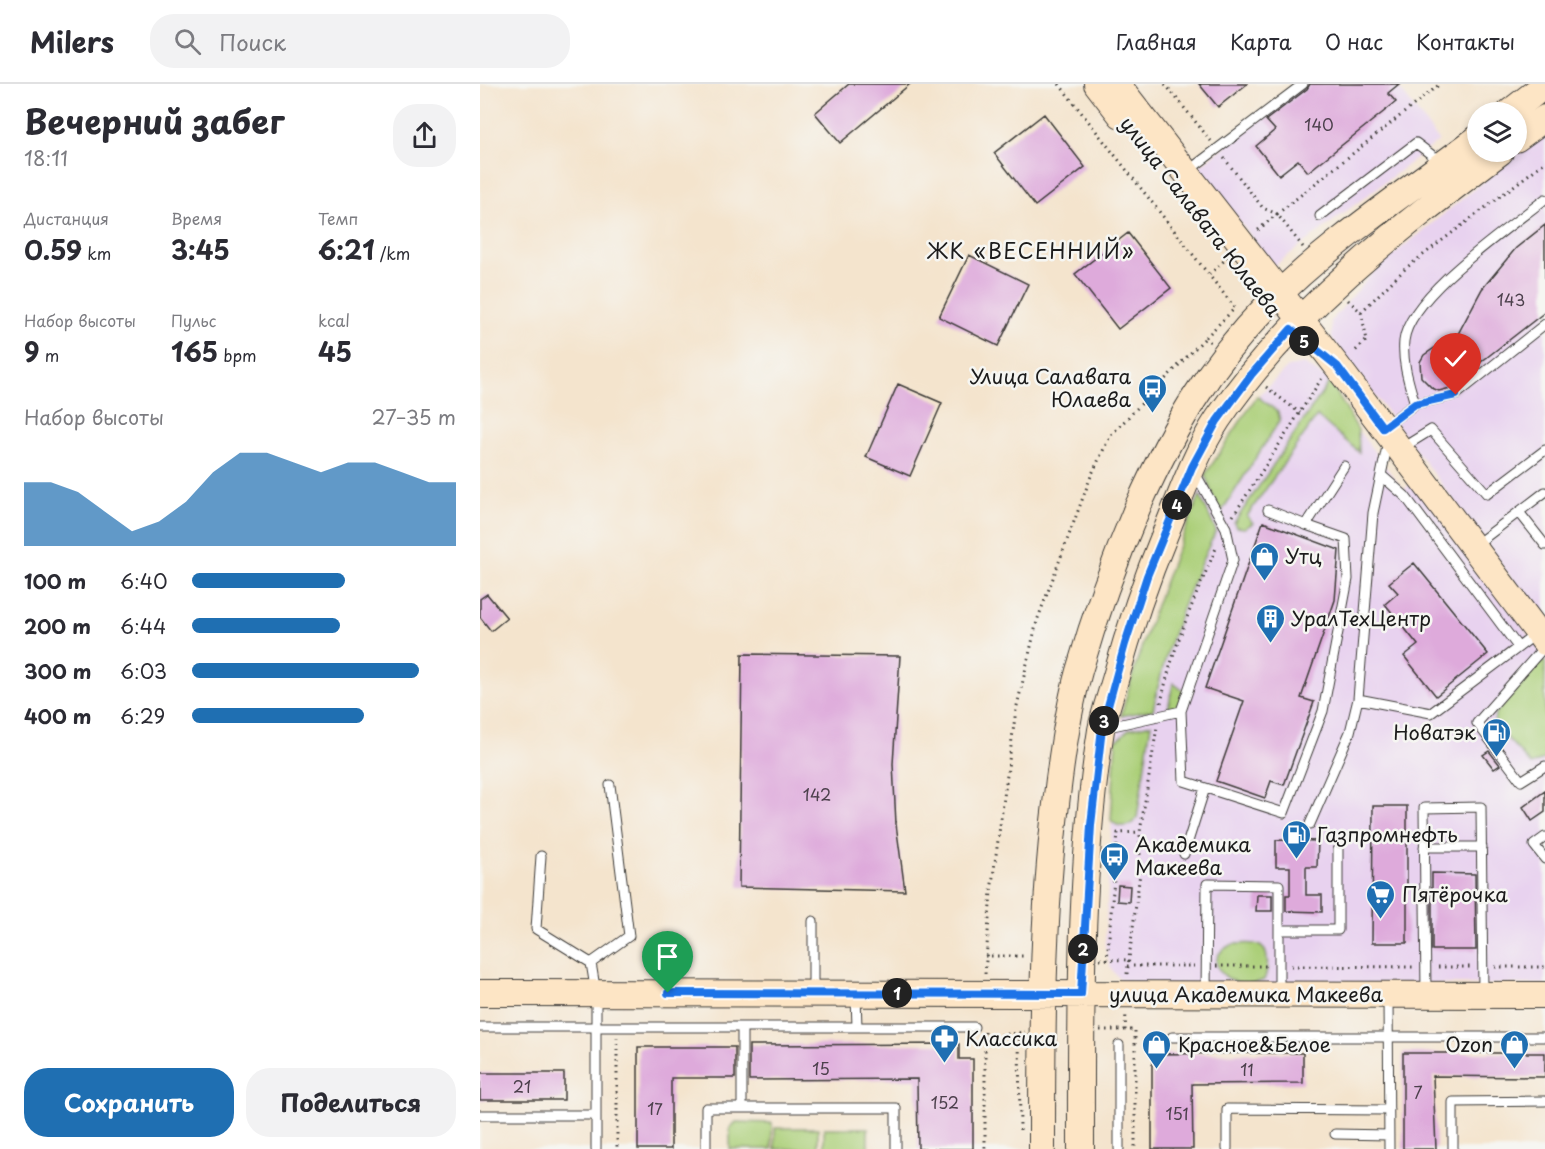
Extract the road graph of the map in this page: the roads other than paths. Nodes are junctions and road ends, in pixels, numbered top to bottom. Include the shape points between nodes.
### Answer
1 (1097, 84) edge
2 (1117, 84) edge
3 (1303, 84) edge
4 (1545, 85) edge
5 (1523, 102) edge
6 (1545, 118) edge
7 (1527, 131) edge
8 (1467, 155) edge
9 (1470, 162) edge
10 (1443, 164) junction
11 (1186, 173) junction
12 (1545, 199) edge
13 (1320, 216) dead end
14 (1274, 299) junction
15 (1295, 324) junction
16 (1545, 324) edge
17 (1415, 404) junction
18 (1391, 438) junction
19 (1545, 450) edge
20 (1344, 466) dead end
21 (1192, 467) junction
22 (1381, 476) junction
23 (1545, 492) edge
24 (1268, 510) dead end
25 (1519, 512) junction
26 (1306, 525) junction
27 (1545, 545) edge
28 (1474, 546) junction
29 (1537, 642) edge
30 (1358, 699) junction
31 (1181, 711) junction
32 (1102, 728) junction
33 (1545, 766) edge
34 (610, 785) dead end
35 (1205, 788) junction
36 (1310, 824) dead end
37 (1545, 837) edge
38 (1424, 847) junction
39 (1482, 847) junction
40 (1338, 850) dead end
41 (541, 855) dead end
42 (1184, 855) dead end
43 (1545, 859) edge
44 (813, 921) dead end
45 (1280, 930) junction
46 (591, 963) junction
47 (480, 993) edge
48 (596, 993) junction
49 (813, 993) junction
50 (856, 993) junction
51 (1041, 994) junction
52 (1081, 994) junction
53 (1206, 994) junction
54 (1280, 994) junction
55 (1388, 994) junction
56 (1426, 994) junction
57 (1483, 994) junction
58 (1545, 995) edge
59 (480, 1027) edge
60 (596, 1027) junction
61 (742, 1027) junction
62 (857, 1027) junction
63 (974, 1032) road end
64 (1172, 1037) dead end
65 (1388, 1037) junction
66 (1545, 1037) edge
67 (1119, 1045) dead end
68 (1545, 1101) edge
69 (742, 1108) junction
70 (1389, 1110) junction
71 (480, 1114) edge
72 (596, 1114) junction
73 (1335, 1134) dead end
74 (1389, 1135) junction
75 (1031, 1143) edge
76 (596, 1149) edge
77 (706, 1149) edge
78 (896, 1149) edge
79 (1081, 1149) edge
80 (1119, 1149) edge
81 (1227, 1149) edge
82 (1389, 1149) edge
83 (1454, 1149) edge

1 - 14 main road, улица Салавата Юлаева via 1229,257
2 - 11 main road, улица Салавата Юлаева
3 - 11 lane
4 - 5 main road
6 - 7 main road
8 - 10 main road
9 - 15 main road
10 - 13 lane via 1416,143
10 - 14 main road
11 - 14 main road, улица Салавата Юлаева
12 - 17 lane via 1467,261 1417,309 1404,339 1404,368
14 - 15 main road, улица Салавата Юлаева
14 - 51 main road via 1222,357 1183,414 1116,556 1078,673 1062,753
15 - 18 main road, улица Салавата Юлаева via 1337,366
15 - 21 main road via 1217,421
16 - 17 lane via 1456,395
17 - 18 lane
18 - 19 lane via 1431,430 1487,494
18 - 22 lane
18 - 28 main road, улица Салавата Юлаева
20 - 26 lane
21 - 31 lane via 1226,528 1233,560
21 - 32 main road via 1147,576
22 - 29 lane via 1405,496
22 - 30 lane via 1373,513
23 - 25 lane
24 - 26 lane
25 - 27 lane
25 - 28 lane
26 - 35 lane via 1346,539 1348,579 1323,711 1284,813
28 - 29 main road, улица Салавата Юлаева
29 - 30 lane via 1431,713
29 - 33 lane via 1478,723 1521,781
30 - 36 lane via 1350,732
31 - 32 lane
31 - 35 lane via 1184,781
32 - 52 main road via 1091,825
34 - 46 lane via 629,936
35 - 42 lane
37 - 43 lane via 1534,845
38 - 39 lane
38 - 39 lane via 1424,808 1481,807
38 - 56 lane
39 - 57 lane
40 - 45 lane via 1338,930
41 - 46 lane via 536,929
44 - 49 lane
45 - 53 lane via 1279,885 1207,884
45 - 54 lane
46 - 48 lane
47 - 48 main road, улица Академика Макеева
48 - 49 main road, улица Академика Макеева
48 - 60 lane
49 - 50 main road, улица Академика Макеева
50 - 51 main road, улица Академика Макеева
50 - 62 lane
51 - 52 main road, улица Академика Макеева
51 - 75 main road
52 - 53 main road, улица Академика Макеева
52 - 79 main road
53 - 54 main road, улица Академика Макеева
54 - 55 main road, улица Академика Макеева
55 - 56 main road, улица Академика Макеева
55 - 65 lane
56 - 57 main road, улица Академика Макеева
57 - 58 main road, улица Академика Макеева
59 - 60 lane
60 - 61 lane
60 - 72 lane
61 - 62 lane
61 - 69 lane
62 - 63 lane
64 - 65 lane
65 - 66 lane
65 - 70 lane
67 - 80 lane
68 - 83 lane via 1453,1102
69 - 77 lane via 706,1108
69 - 78 lane via 896,1108
70 - 74 lane
70 - 81 lane via 1227,1109
71 - 72 lane
72 - 76 lane
73 - 74 lane
74 - 82 lane

